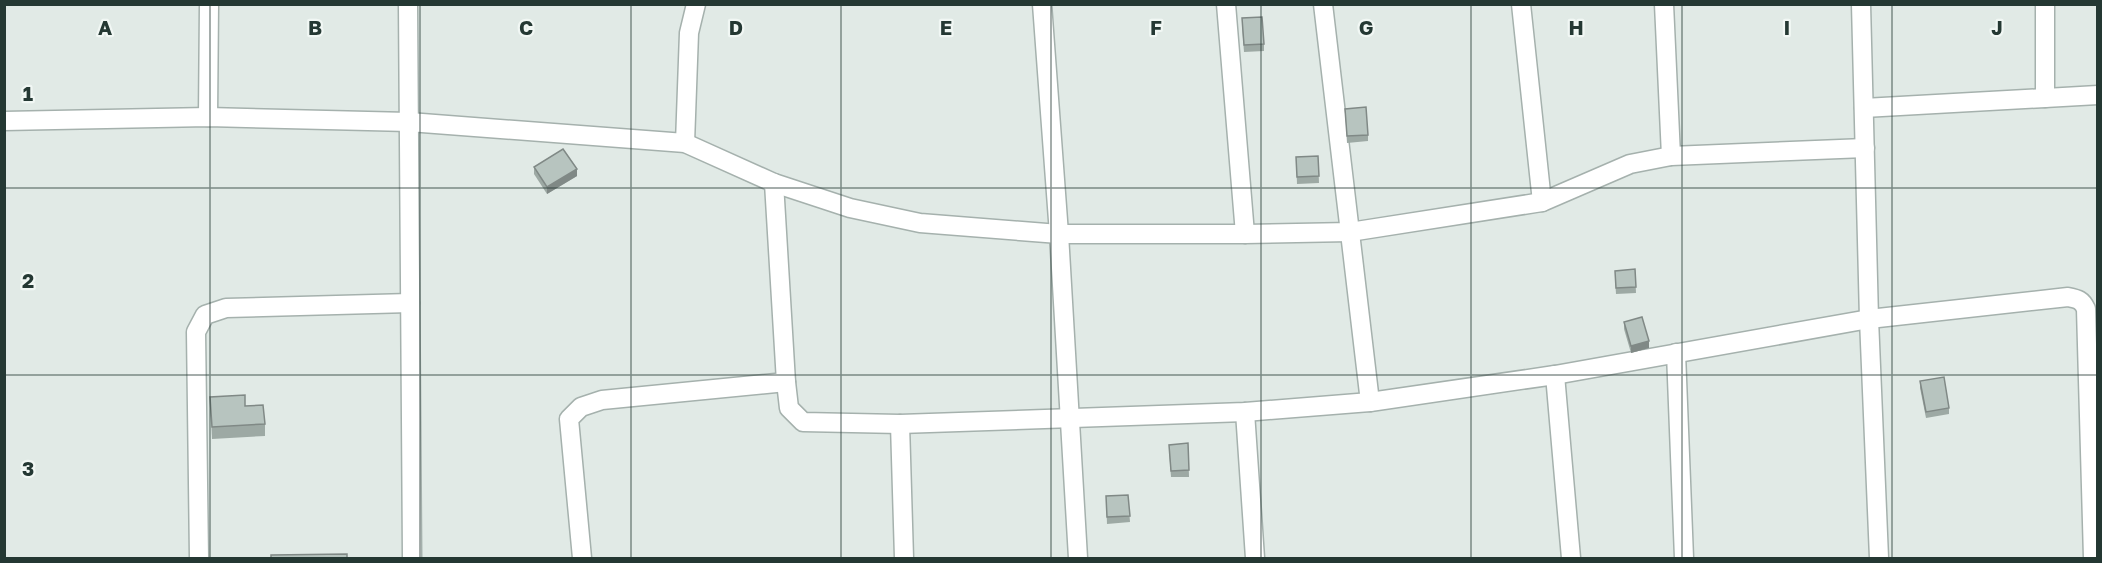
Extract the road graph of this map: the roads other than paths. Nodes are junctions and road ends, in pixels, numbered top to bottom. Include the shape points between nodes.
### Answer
1 (209, 4) edge
2 (408, 4) edge
3 (696, 4) edge
4 (1042, 4) edge
5 (1226, 4) edge
6 (1323, 4) edge
7 (1521, 4) edge
8 (1664, 4) edge
9 (1861, 4) edge
10 (2045, 4) edge
11 (2097, 95) edge
12 (2045, 98) junction
13 (1864, 108) junction
14 (208, 117) junction
15 (4, 121) edge
16 (409, 122) junction
17 (685, 143) junction
18 (1865, 148) junction
19 (1671, 156) junction
20 (774, 183) junction
21 (1542, 202) junction
22 (1350, 232) junction
23 (1059, 234) junction
24 (1245, 234) junction
25 (410, 303) junction
26 (1869, 319) junction
27 (1676, 354) junction
28 (1555, 375) junction
29 (786, 382) junction
30 (1370, 402) junction
31 (1245, 412) junction
32 (1071, 418) junction
33 (900, 424) junction
34 (2094, 437) edge
35 (199, 558) edge
36 (412, 558) edge
37 (582, 558) edge
38 (904, 558) edge
39 (1078, 558) edge
40 (1255, 558) edge
41 (1571, 558) edge
42 (1684, 558) edge
43 (1879, 558) edge
44 (2093, 558) edge

1 - 14 street
2 - 16 street
3 - 17 street via 688,33
4 - 23 street
5 - 24 street
6 - 22 street
7 - 21 street
8 - 19 street
9 - 13 street
10 - 12 street
11 - 12 street
12 - 13 street
13 - 18 street
14 - 15 street
14 - 16 street
16 - 17 street
16 - 25 street
17 - 20 street
18 - 19 street
18 - 26 street
19 - 21 street via 1630,164
20 - 23 street via 850,208 920,223
20 - 29 street
21 - 22 street
22 - 24 street
22 - 30 street
23 - 24 street
23 - 32 street
25 - 35 street via 226,308 205,315 196,332
25 - 36 street
26 - 27 street
26 - 34 street via 2068,297 2083,302
26 - 43 street
27 - 28 street
27 - 42 street
28 - 30 street
28 - 41 street
29 - 33 street via 789,408 803,422
29 - 37 street via 602,400 581,406 569,419
30 - 31 street
31 - 32 street
31 - 40 street
32 - 33 street
32 - 39 street
33 - 38 street
34 - 44 street

